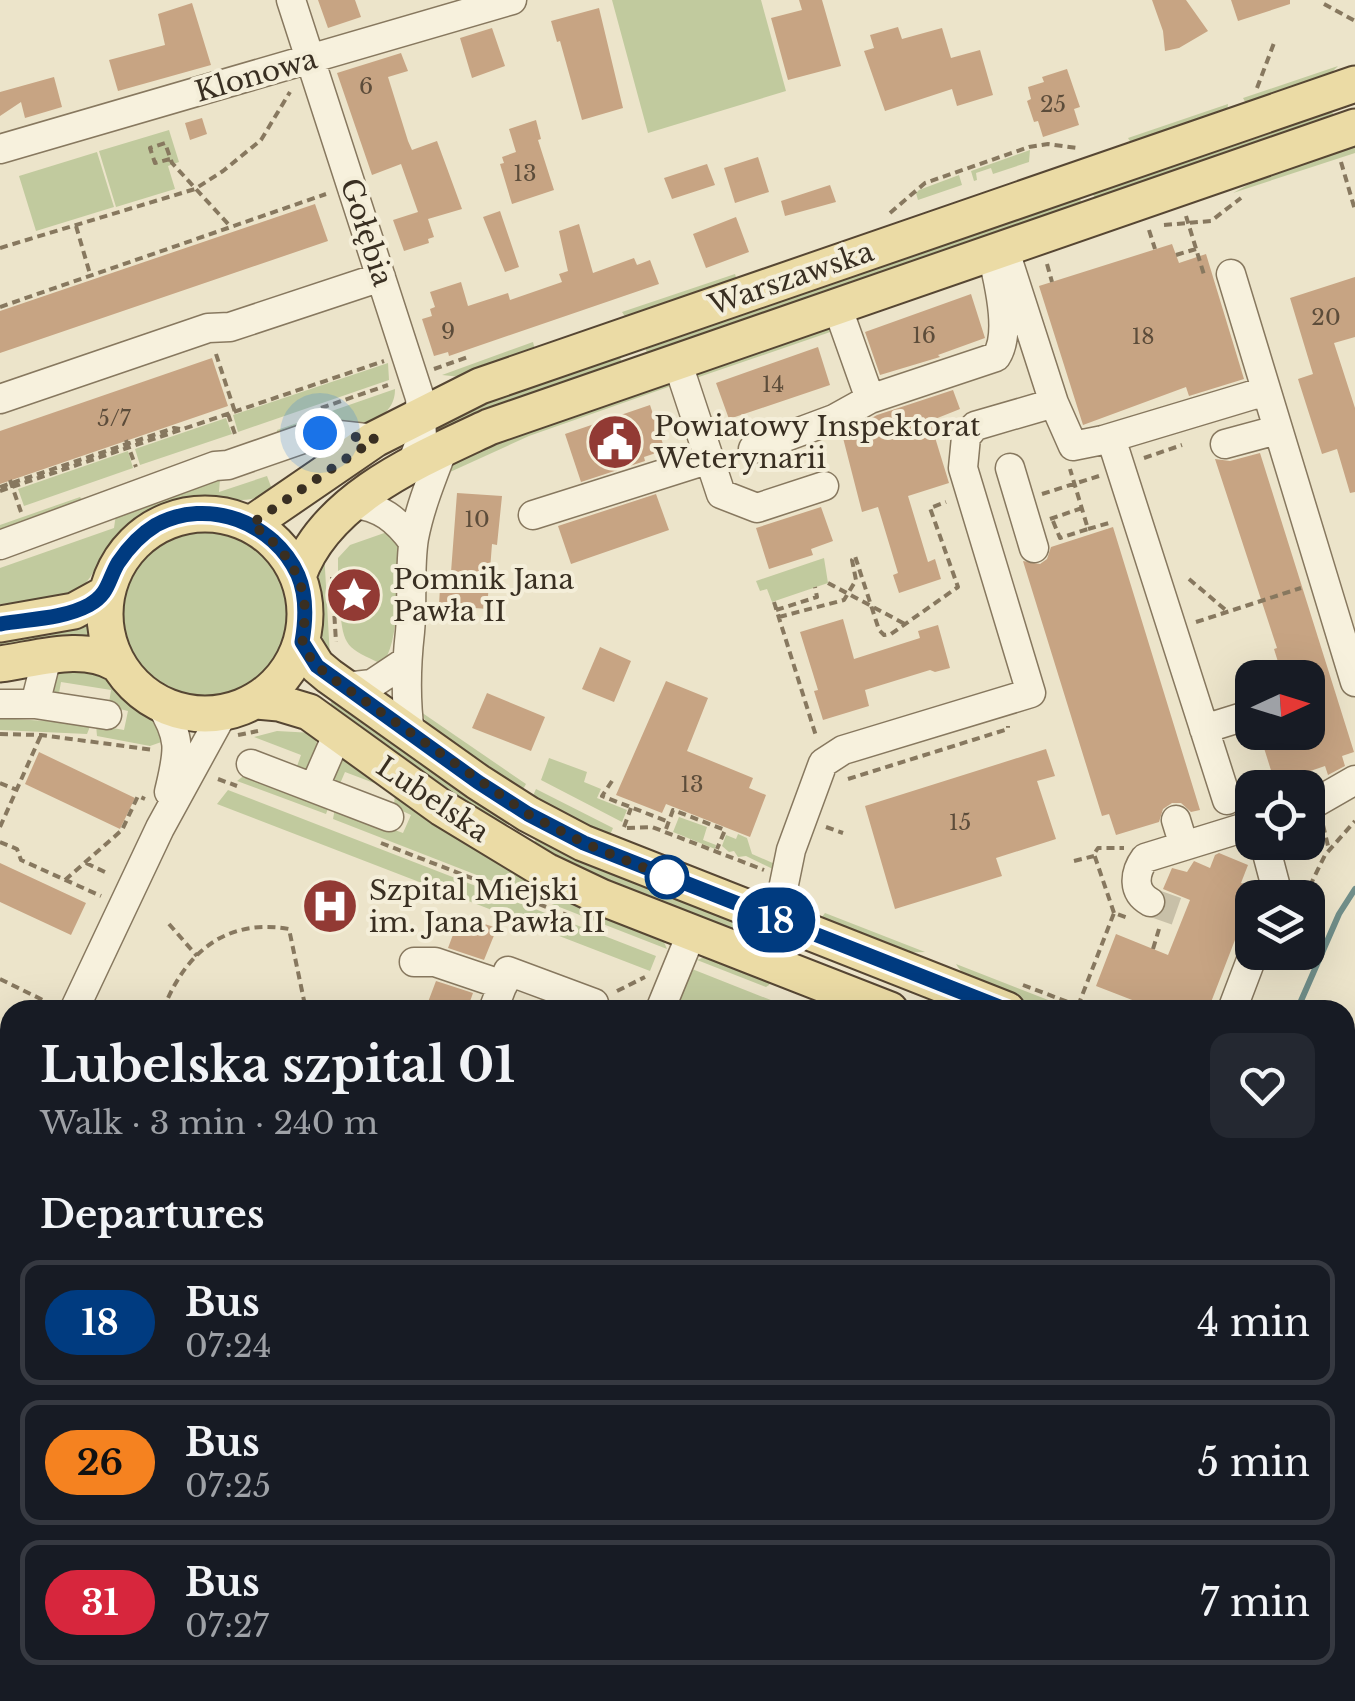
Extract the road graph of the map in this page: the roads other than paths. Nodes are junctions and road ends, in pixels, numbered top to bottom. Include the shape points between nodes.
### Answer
1 (291, 0) edge
2 (512, 0) edge
3 (303, 62) junction
4 (1355, 84) edge
5 (1355, 127) edge
6 (0, 149) edge
7 (998, 250) junction
8 (381, 276) junction
9 (1220, 281) road end
10 (836, 306) junction
11 (629, 334) junction
12 (677, 361) junction
13 (642, 373) junction
14 (1266, 392) junction
15 (0, 399) edge
16 (870, 399) junction
17 (1054, 402) junction
18 (422, 413) junction
19 (1278, 430) junction
20 (1112, 438) junction
21 (375, 439) junction
22 (1225, 444) dead end
23 (443, 449) junction
24 (753, 449) dead end
25 (710, 460) junction
26 (411, 466) junction
27 (1010, 468) dead end
28 (824, 486) dead end
29 (353, 504) junction
30 (532, 515) dead end
31 (251, 524) junction
32 (413, 542) junction
33 (0, 545) edge
34 (1034, 548) dead end
35 (298, 576) junction
36 (106, 594) junction
37 (0, 624) edge
38 (302, 642) junction
39 (46, 657) junction
40 (404, 662) junction
41 (0, 664) edge
42 (118, 664) junction
43 (1355, 682) edge
44 (346, 687) junction
45 (257, 700) junction
46 (0, 704) edge
47 (35, 704) junction
48 (160, 704) junction
49 (224, 713) junction
50 (107, 715) dead end
51 (1235, 719) edge
52 (1204, 729) junction
53 (338, 733) junction
54 (410, 733) junction
55 (251, 778) road end
56 (1355, 780) edge
57 (314, 788) junction
58 (1325, 797) edge
59 (1235, 811) edge
60 (528, 814) junction
61 (1235, 817) edge
62 (160, 828) junction
63 (386, 830) road end
64 (508, 849) junction
65 (780, 896) junction
66 (1140, 910) road end
67 (692, 932) junction
68 (414, 962) dead end
69 (1247, 970) edge
70 (929, 996) edge
71 (498, 997) edge
72 (67, 1000) edge
73 (578, 1000) edge
74 (664, 1000) edge
75 (865, 1000) edge
76 (1236, 1000) edge

1 - 3 street, Gołębia
2 - 3 street, Klonowa
3 - 6 street, Klonowa
3 - 8 street, Gołębia
4 - 11 main road, Warszawska
5 - 7 main road, Warszawska
7 - 10 main road, Warszawska
7 - 16 street via 1002,326 996,357
7 - 17 street
8 - 15 street
8 - 18 street, Gołębia
9 - 14 street
10 - 12 main road, Warszawska
10 - 16 street
11 - 13 main road
11 - 18 main road, Warszawska
12 - 13 main road, Warszawska
12 - 25 street
13 - 23 main road, Warszawska
14 - 19 street
14 - 20 street
16 - 24 street
17 - 20 street via 1073,446
17 - 65 street via 975,426 963,452 969,494 1031,693 842,750 836,771 823,763
18 - 21 main road, Warszawska
18 - 26 street, Gołębia
19 - 22 street
19 - 43 street
20 - 52 street
21 - 31 main road, Warszawska
21 - 33 street via 320,433
23 - 26 main road, Warszawska
23 - 32 street
25 - 28 street via 722,494 757,508
25 - 30 street
26 - 29 main road, Warszawska
27 - 34 street
29 - 32 street via 371,505 392,518
29 - 35 main road, Warszawska via 320,532
31 - 35 main road
31 - 36 main road via 207,513 156,526 133,543
32 - 40 street
35 - 38 main road
36 - 37 main road via 74,611
36 - 42 main road via 108,641
38 - 44 main road, Lubelska via 317,666
38 - 45 main road via 292,665
39 - 41 main road
39 - 42 main road via 92,654
39 - 47 street
40 - 44 street via 372,684
40 - 54 street
42 - 48 main road
44 - 54 main road, Lubelska
45 - 49 main road
45 - 53 main road, Lubelska via 309,712
46 - 47 street
47 - 50 street
48 - 49 main road
48 - 62 street via 179,750
49 - 62 street
51 - 52 street
52 - 59 street
53 - 57 street
53 - 64 main road, Lubelska
54 - 60 main road, Lubelska
55 - 57 street
56 - 58 street
57 - 63 street
60 - 64 main road
60 - 65 main road, Lubelska via 584,843
61 - 66 street via 1180,833 1145,858 1136,870
62 - 72 street
64 - 67 main road, Lubelska via 601,897
65 - 70 main road, Lubelska
67 - 74 street
67 - 75 main road, Lubelska
68 - 71 street via 436,962
69 - 76 street
71 - 73 street via 508,971

